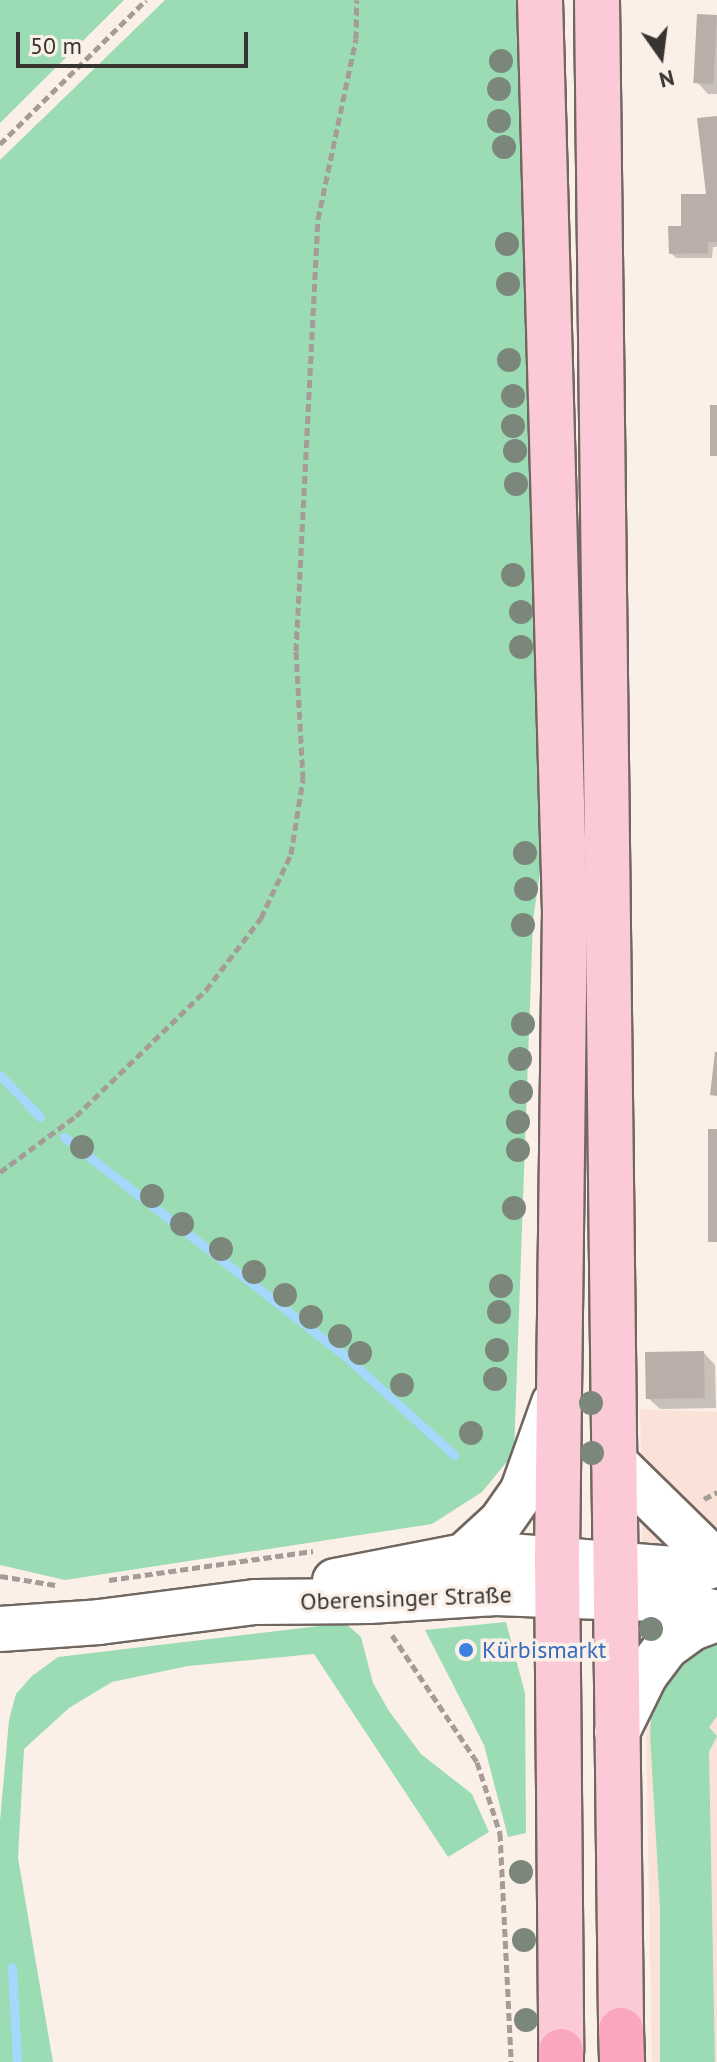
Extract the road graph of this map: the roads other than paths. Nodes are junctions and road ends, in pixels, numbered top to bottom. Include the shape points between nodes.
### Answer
1 (540, 0) edge
2 (597, 0) edge
3 (559, 1389) junction
4 (614, 1462) junction
5 (464, 1556) junction
6 (717, 1564) edge
7 (557, 1577) junction
8 (617, 1579) junction
9 (255, 1602) junction
10 (717, 1616) edge
11 (0, 1629) edge
12 (617, 1732) junction
13 (621, 2046) edge
14 (561, 2056) edge

1 - 3 main road via 564,838
2 - 4 main road
3 - 5 street via 523,1490 501,1522
3 - 7 main road
4 - 6 street
4 - 8 main road
5 - 7 street, Oberensinger Straße
5 - 9 street, Oberensinger Straße via 362,1573
6 - 8 street
7 - 8 street
7 - 9 street, Oberensinger Straße via 483,1594
7 - 14 main road
8 - 10 street
8 - 12 main road
9 - 11 street, Oberensinger Straße
10 - 12 street via 666,1647 645,1675
12 - 13 main road

